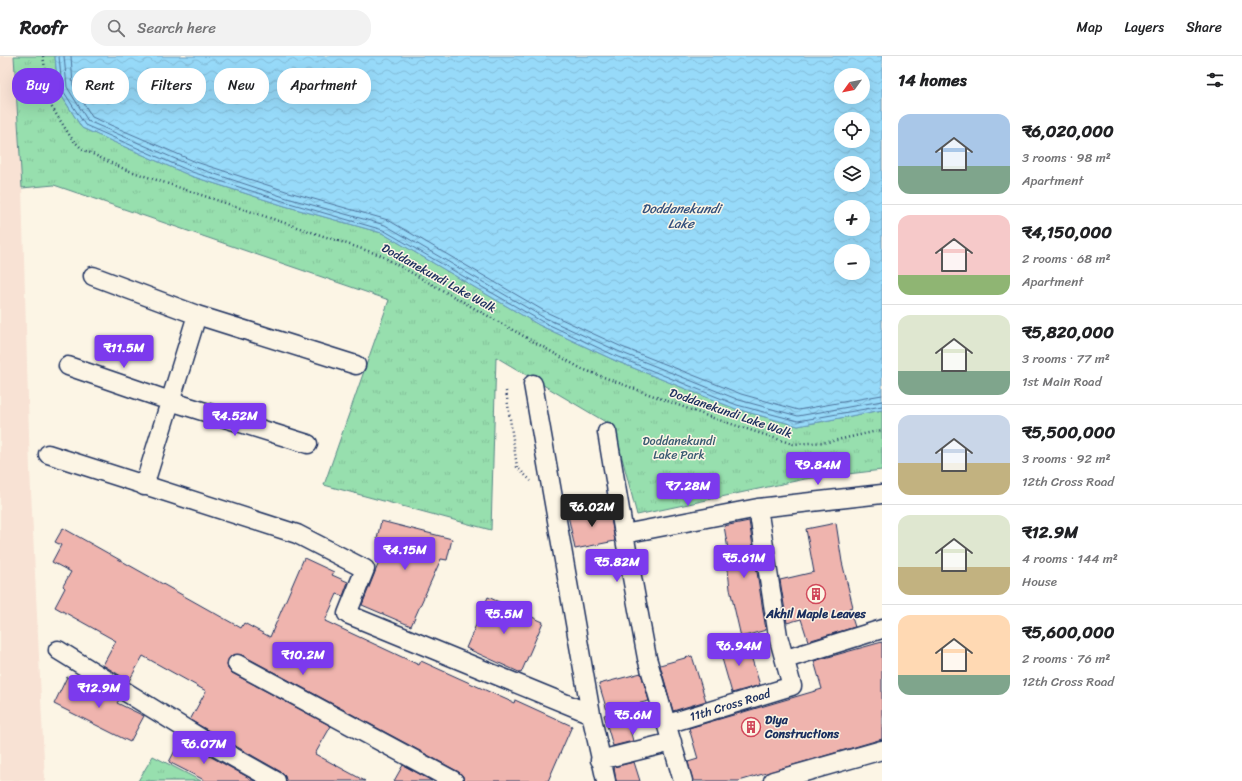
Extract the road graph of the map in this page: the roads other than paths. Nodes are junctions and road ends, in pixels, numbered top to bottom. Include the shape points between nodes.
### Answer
1 (93, 276) dead end
2 (197, 315) junction
3 (356, 364) dead end
4 (68, 366) dead end
5 (533, 384) dead end
6 (170, 401) junction
7 (607, 432) dead end
8 (308, 444) dead end
9 (48, 454) dead end
10 (144, 486) junction
11 (882, 494) edge
12 (758, 508) junction
13 (624, 534) junction
14 (882, 629) edge
15 (58, 650) dead end
16 (786, 659) junction
17 (237, 664) dead end
18 (590, 714) junction
19 (667, 724) junction
20 (672, 742) junction
21 (882, 750) edge
22 (600, 760) junction
23 (276, 781) edge
24 (454, 781) edge
25 (606, 781) edge
26 (683, 781) edge
27 (773, 781) edge

1 - 2 street
2 - 3 street
2 - 6 street
4 - 6 street
5 - 18 street
6 - 8 street
6 - 10 street
7 - 13 street
9 - 10 street
10 - 18 street via 297,534 365,569 347,614
11 - 12 street
12 - 13 street
12 - 16 street via 778,636
13 - 19 street via 647,658
14 - 16 street
15 - 23 street via 210,744
16 - 19 street, 11th Cross Road via 792,686
17 - 24 street
18 - 22 street
19 - 20 street
20 - 22 street
20 - 26 street
21 - 27 street
22 - 25 street

